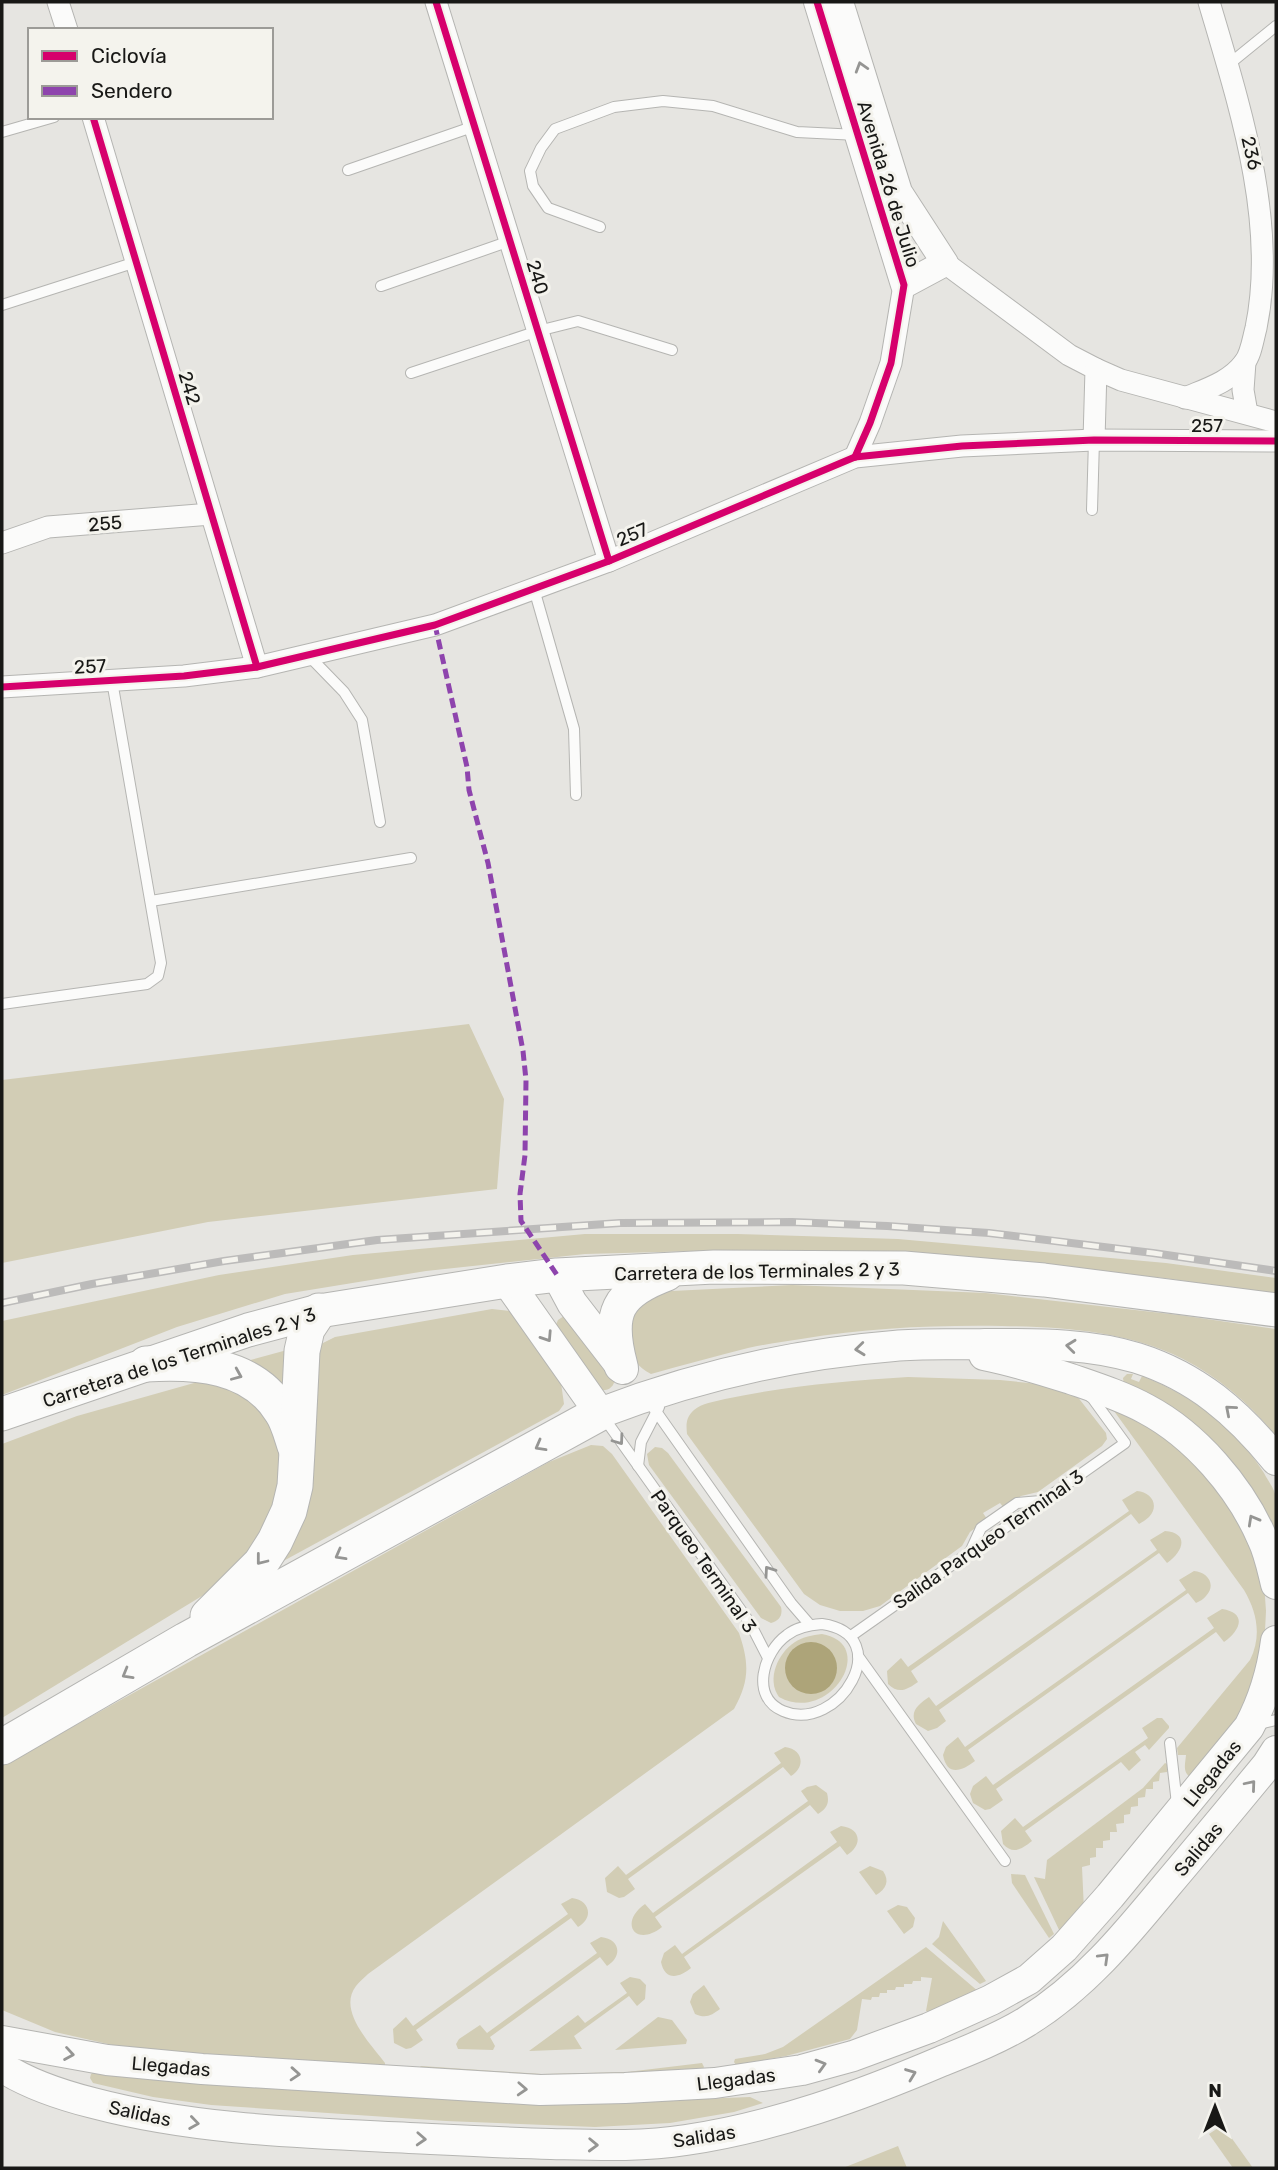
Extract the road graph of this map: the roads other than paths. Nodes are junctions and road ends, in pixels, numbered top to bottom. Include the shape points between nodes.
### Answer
1 (58, 2) edge
2 (436, 2) edge
3 (817, 2) edge
4 (841, 2) edge
5 (1209, 2) edge
6 (1276, 26) edge
7 (66, 28) edge
8 (1228, 65) junction
9 (47, 119) edge
10 (94, 119) edge
11 (475, 127) junction
12 (2, 132) edge
13 (858, 135) junction
14 (348, 170) dead end
15 (600, 227) dead end
16 (510, 241) junction
17 (136, 262) junction
18 (946, 263) junction
19 (904, 285) junction
20 (381, 286) dead end
21 (2, 305) edge
22 (538, 331) junction
23 (672, 351) dead end
24 (1245, 362) junction
25 (1096, 369) junction
26 (411, 373) dead end
27 (1185, 398) junction
28 (1247, 413) junction
29 (1276, 422) edge
30 (1094, 440) junction
31 (1276, 441) edge
32 (855, 457) junction
33 (1092, 510) dead end
34 (211, 514) junction
35 (2, 543) edge
36 (610, 561) junction
37 (534, 589) junction
38 (308, 655) junction
39 (257, 667) junction
40 (113, 681) junction
41 (2, 687) edge
42 (576, 795) dead end
43 (380, 822) dead end
44 (411, 858) dead end
45 (151, 901) junction
46 (2, 1004) edge
47 (680, 1269) junction
48 (556, 1275) junction
49 (507, 1281) junction
50 (1276, 1310) edge
51 (319, 1311) junction
52 (928, 1345) junction
53 (146, 1364) junction
54 (621, 1366) junction
55 (1065, 1377) junction
56 (657, 1399) junction
57 (600, 1413) junction
58 (2, 1414) edge
59 (298, 1451) junction
60 (1276, 1460) edge
61 (638, 1466) junction
62 (1276, 1584) edge
63 (810, 1625) junction
64 (851, 1636) junction
65 (186, 1640) junction
66 (1276, 1641) edge
67 (858, 1655) junction
68 (768, 1658) junction
69 (1266, 1715) edge
70 (1170, 1743) dead end
71 (2, 1747) edge
72 (1276, 1751) edge
73 (1178, 1813) junction
74 (1005, 1861) dead end
75 (2, 2041) edge
76 (2, 2067) edge

1 - 7 street
2 - 11 street, 240
3 - 13 street, Avenida 26 de Julio
18 -> 4 street, Avenida 26 de Julio via 899,192
5 - 8 street, 236
6 - 8 lane
8 - 24 street, 236 via 1264,208 1266,257 1260,313
9 - 12 lane
10 - 17 street, 242
11 - 14 lane
11 - 16 street, 240
13 - 15 lane via 797,132 712,106 663,101 614,107 555,129 530,171 533,186 548,208
13 - 19 street, Avenida 26 de Julio
16 - 20 lane
16 - 22 street, 240
17 - 21 lane
17 - 34 street, 242
18 - 19 street, Avenida 26 de Julio
18 - 25 street, Avenida 26 de Julio via 1069,355
19 - 32 street, Avenida 26 de Julio via 891,363
22 - 23 lane via 578,321
22 - 26 lane
22 - 36 street, 240
24 - 27 street via 1226,380
24 - 28 street, 236
25 - 27 street, Avenida 26 de Julio
25 - 30 street
27 - 28 street, 257
28 - 29 street, 257
30 - 31 street, 257
30 - 32 street, 257
30 - 33 lane
32 - 36 street, 257
34 - 35 street, 255 via 48,527
34 - 39 street, 242
36 - 37 street, 257
37 - 38 street, 257 via 435,625
37 - 42 lane via 574,729
38 - 39 street, 257
38 - 43 lane via 344,691 362,720
39 - 40 street, 257
40 - 41 street, 257
40 - 45 lane
44 - 45 lane
45 - 46 lane via 162,963 158,976 147,984
47 - 48 main road, Carretera de los Terminales 2 y 3
47 - 50 main road, Carretera de los Terminales 2 y 3 via 904,1268
47 - 54 main road via 642,1283 618,1309 615,1336
48 - 49 main road, Carretera de los Terminales 2 y 3
48 - 54 main road
49 - 51 main road, Carretera de los Terminales 2 y 3
49 -> 57 main road
51 - 53 main road, Carretera de los Terminales 2 y 3
51 - 59 highway via 307,1329 302,1351
52 - 55 main road via 1000,1358
52 -> 56 main road via 775,1362
60 -> 52 main road via 1235,1413 1213,1396 1138,1358 1067,1345
53 - 58 main road, Carretera de los Terminales 2 y 3
53 -> 59 highway via 198,1364 247,1378 262,1388 283,1414
54 - 56 main road
62 -> 55 main road via 1254,1520 1231,1483 1205,1455 1148,1410
55 - 64 lane, Salida Parqueo Terminal 3 via 1093,1399 1125,1443
56 - 57 main road
56 - 61 lane via 641,1442
63 -> 56 lane
57 -> 61 lane, Parqueo Terminal 3
57 -> 65 highway
59 -> 65 highway via 289,1511 275,1541 261,1563
61 - 68 lane, Parqueo Terminal 3 via 750,1623
63 - 64 lane via 836,1626
63 - 68 lane, Parqueo Terminal 3 via 779,1641
64 - 67 lane
65 -> 71 highway
66 - 69 main road, Llegadas
67 - 68 lane via 853,1682 840,1698 817,1711 794,1714 772,1705 765,1696 762,1686
67 - 74 lane
69 - 73 main road, Llegadas
70 - 73 lane
76 -> 72 main road, Salidas via 61,2095 198,2124 620,2146 738,2131 859,2093 988,2042 1069,1992 1115,1947
75 -> 73 main road, Llegadas via 107,2060 202,2069 540,2090 715,2083 803,2070 929,2028 1029,1979 1065,1948

